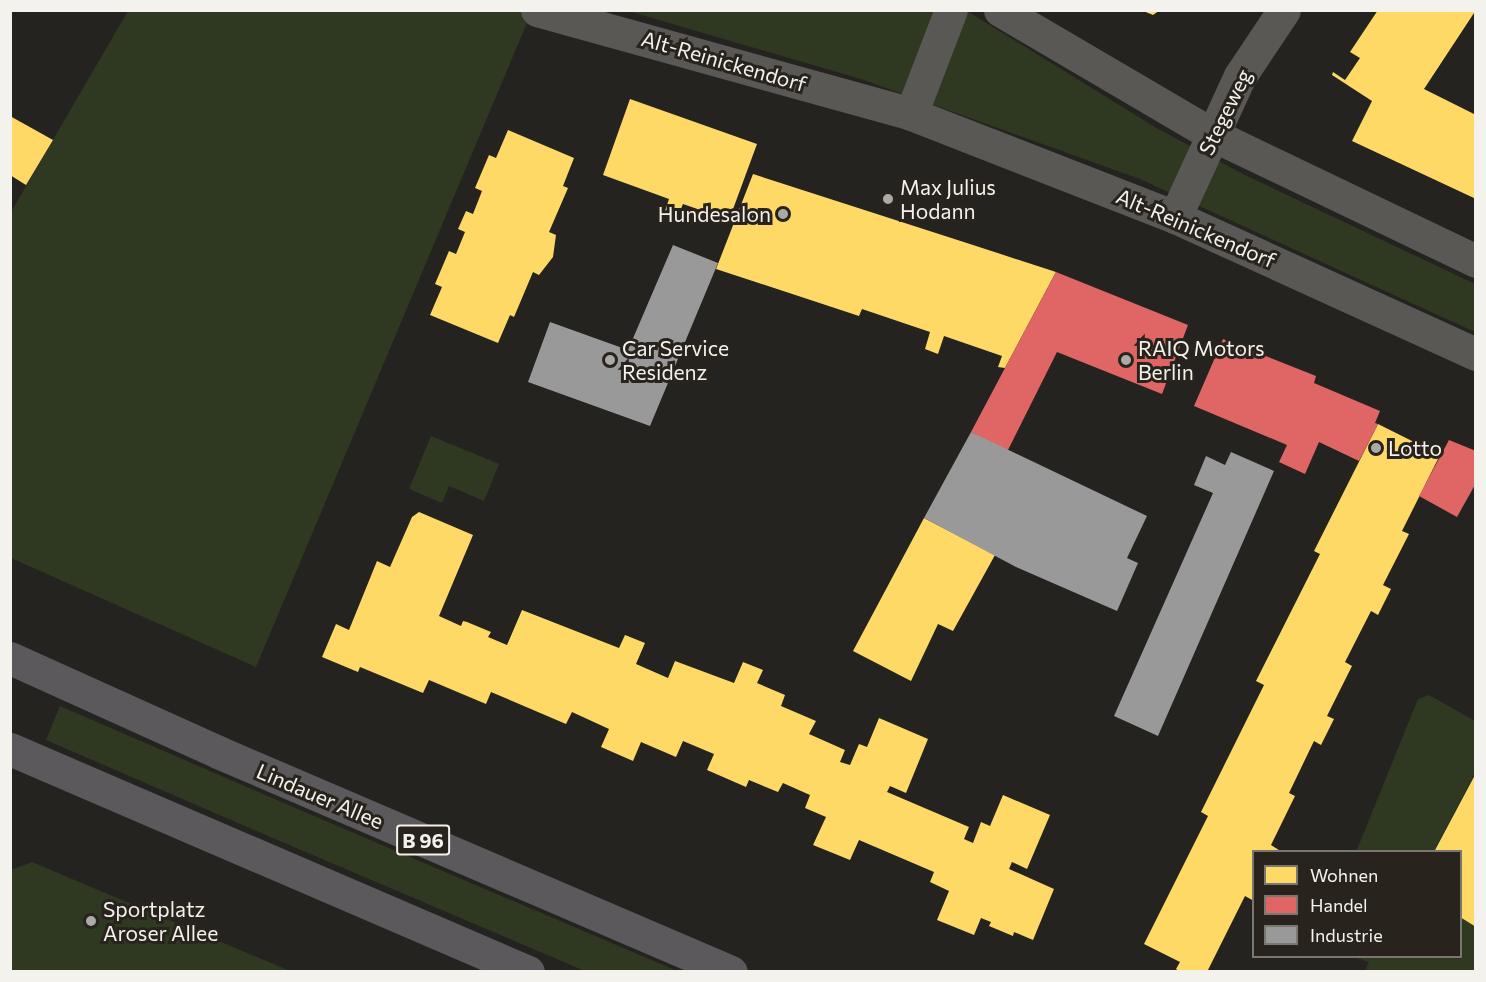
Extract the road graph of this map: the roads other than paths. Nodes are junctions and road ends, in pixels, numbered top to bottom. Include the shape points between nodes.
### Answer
1 (537, 10) edge
2 (951, 10) edge
3 (1000, 10) edge
4 (1284, 10) edge
5 (911, 114) junction
6 (1214, 135) junction
7 (1175, 217) junction
8 (1476, 261) edge
9 (1476, 354) edge
10 (10, 658) edge
11 (10, 749) edge
12 (528, 972) edge
13 (731, 972) edge

1 - 5 street, Alt-Reinickendorf
2 - 5 street
3 - 6 street
4 - 6 street, Stegeweg via 1240,76
5 - 7 street, Alt-Reinickendorf
6 - 7 street, Stegeweg
6 - 8 street
7 - 9 street, Alt-Reinickendorf
10 - 13 main road, Lindauer Allee / B 96 via 218,752
11 - 12 main road

